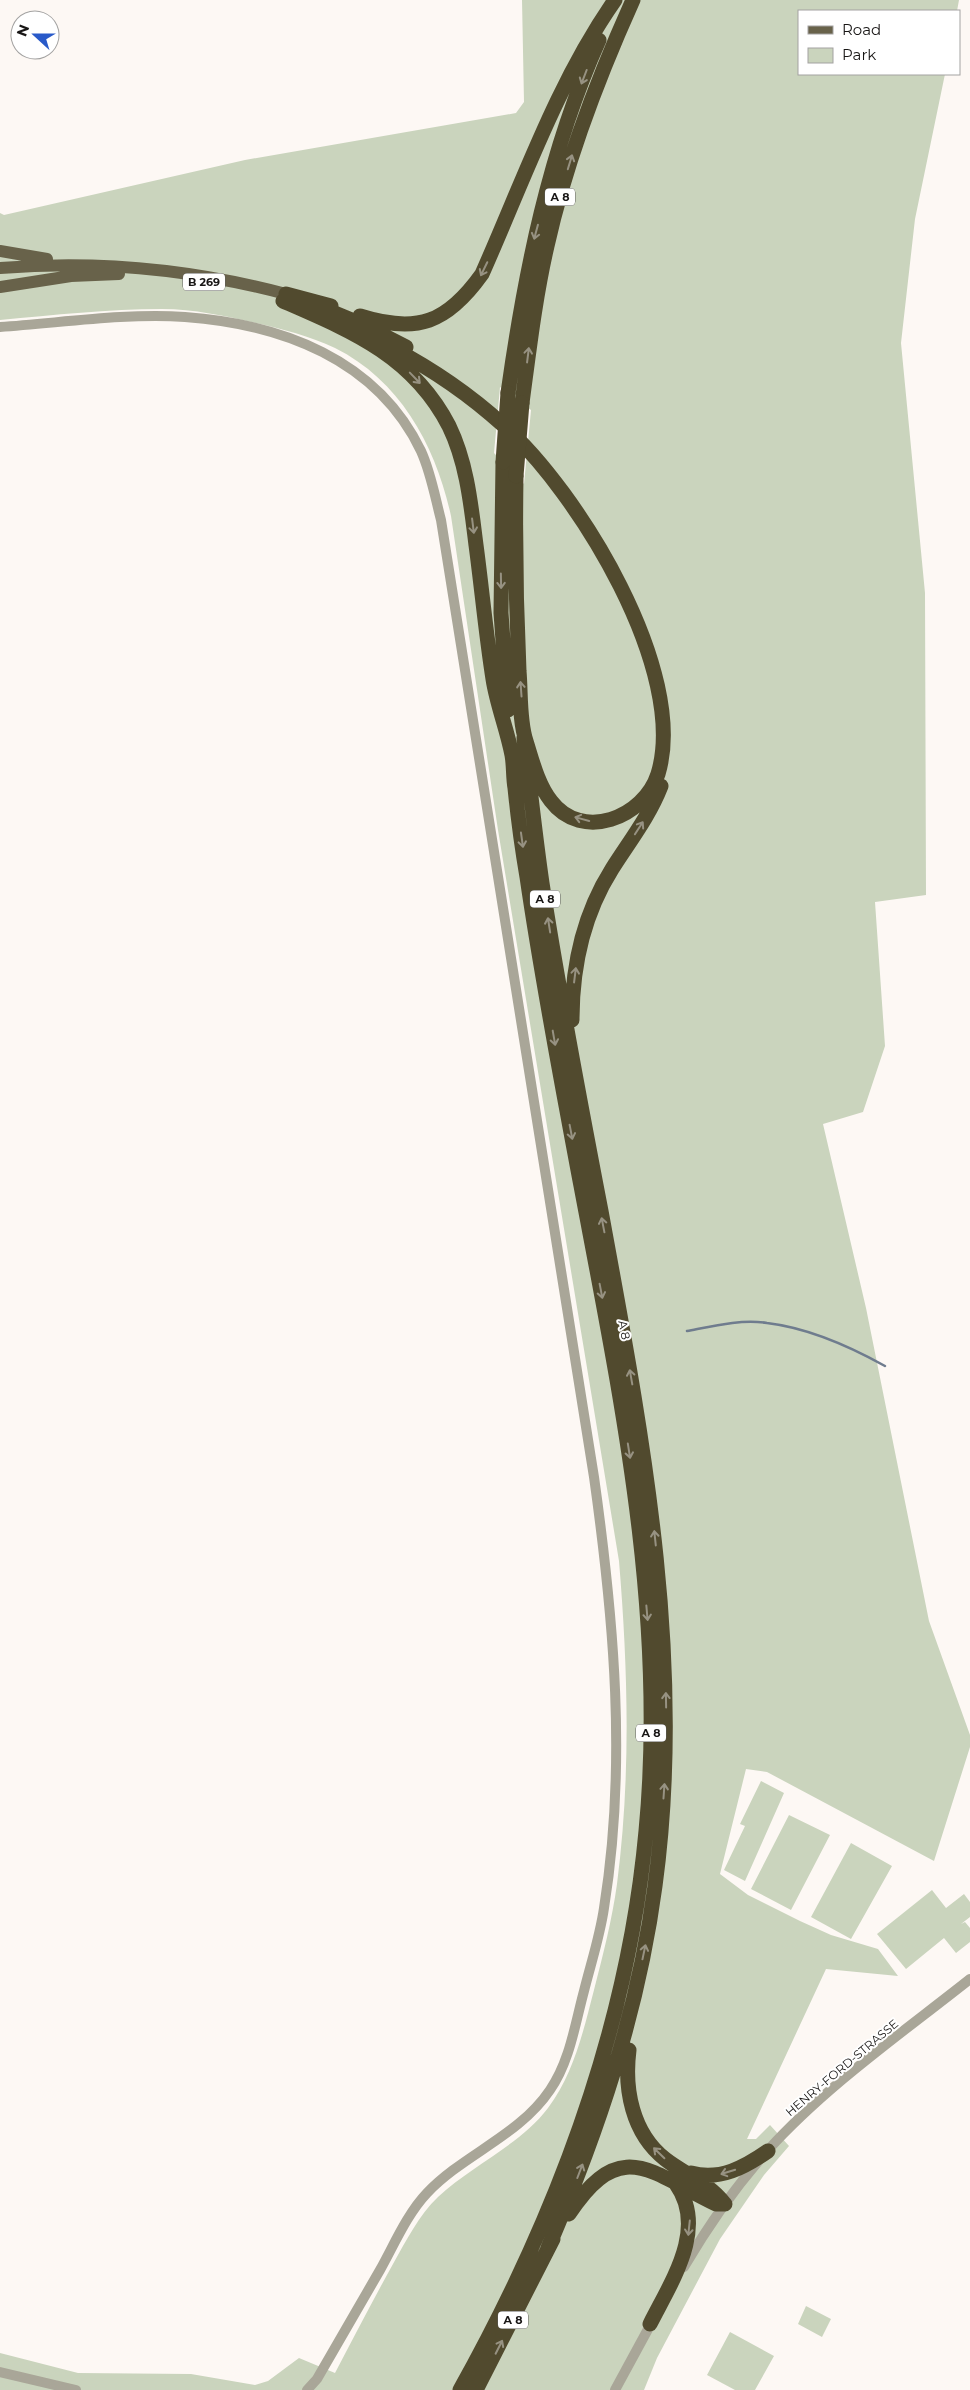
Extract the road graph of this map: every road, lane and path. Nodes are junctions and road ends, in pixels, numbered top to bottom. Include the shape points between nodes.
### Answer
1 (616, 0) edge
2 (633, 0) edge
3 (0, 251) edge
4 (0, 268) edge
5 (126, 270) junction
6 (0, 275) edge
7 (0, 286) edge
8 (284, 298) junction
9 (0, 327) edge
10 (524, 738) junction
11 (512, 756) junction
12 (572, 1059) junction
13 (970, 1979) edge
14 (635, 2000) junction
15 (768, 2150) junction
16 (680, 2177) junction
17 (725, 2204) junction
18 (548, 2248) junction
19 (650, 2324) junction
20 (0, 2372) edge
21 (317, 2379) junction
22 (76, 2390) edge
23 (307, 2390) edge
24 (316, 2390) edge
25 (460, 2390) edge
26 (476, 2390) edge
27 (615, 2390) edge

1 -> 8 highway via 570,75 482,274 469,294 455,307 434,319 400,325
1 -> 11 highway, A 8, bridge via 578,92 549,181 524,288 508,393 503,462 502,613
10 -> 2 highway, A 8, bridge via 516,614 516,476 522,403 538,291 563,185 592,97
3 - 5 main road
4 - 5 main road via 46,265
5 - 6 main road, B 269 / B 269
5 - 7 main road
5 - 8 main road, B 269 / B 269
8 -> 10 highway via 412,358 465,393 504,425 530,452 578,512 599,546 632,615 654,677 663,724 658,773 651,790 630,812 602,822 589,821 561,811 551,801
8 -> 11 highway via 384,351 404,366 438,407 452,432 467,480 494,685
12 -> 8 highway via 574,975 585,927 607,878 655,801 666,768 671,727 654,651 621,574 583,508 535,447 508,420 469,388 415,353 342,315
9 - 21 street via 177,317 215,320 277,334 321,350 363,377 394,409 421,451 440,520 594,1477 615,1661 616,1765 610,1871 601,1924 566,2058 551,2089 530,2115 426,2193
12 -> 10 highway, A 8 / A 8 via 542,879
11 -> 25 highway, A 8 / A 8 via 545,992 615,1364 636,1499 648,1623 652,1728 639,1895 632,1940 603,2060 561,2181 526,2260
14 -> 12 highway, A 8 / A 8 via 655,1886 665,1766 665,1674 658,1568 640,1429
13 - 15 street, HENRY-FORD-STRASSE via 829,2092
16 -> 14 highway via 640,2130 632,2108 626,2068
18 -> 14 highway, A 8 via 596,2130
15 -> 16 highway via 741,2168 714,2176
15 - 17 street, HENRY-FORD-STRASSE
16 - 17 highway via 716,2204
16 - 18 highway via 643,2167 614,2170 586,2190
16 -> 19 highway via 687,2204 689,2233 680,2263
17 - 19 street, HENRY-FORD-STRASSE
26 -> 18 highway, A 8
19 - 27 street, HENRY-FORD-STRASSE
20 - 22 street
21 - 23 street
21 - 24 street

